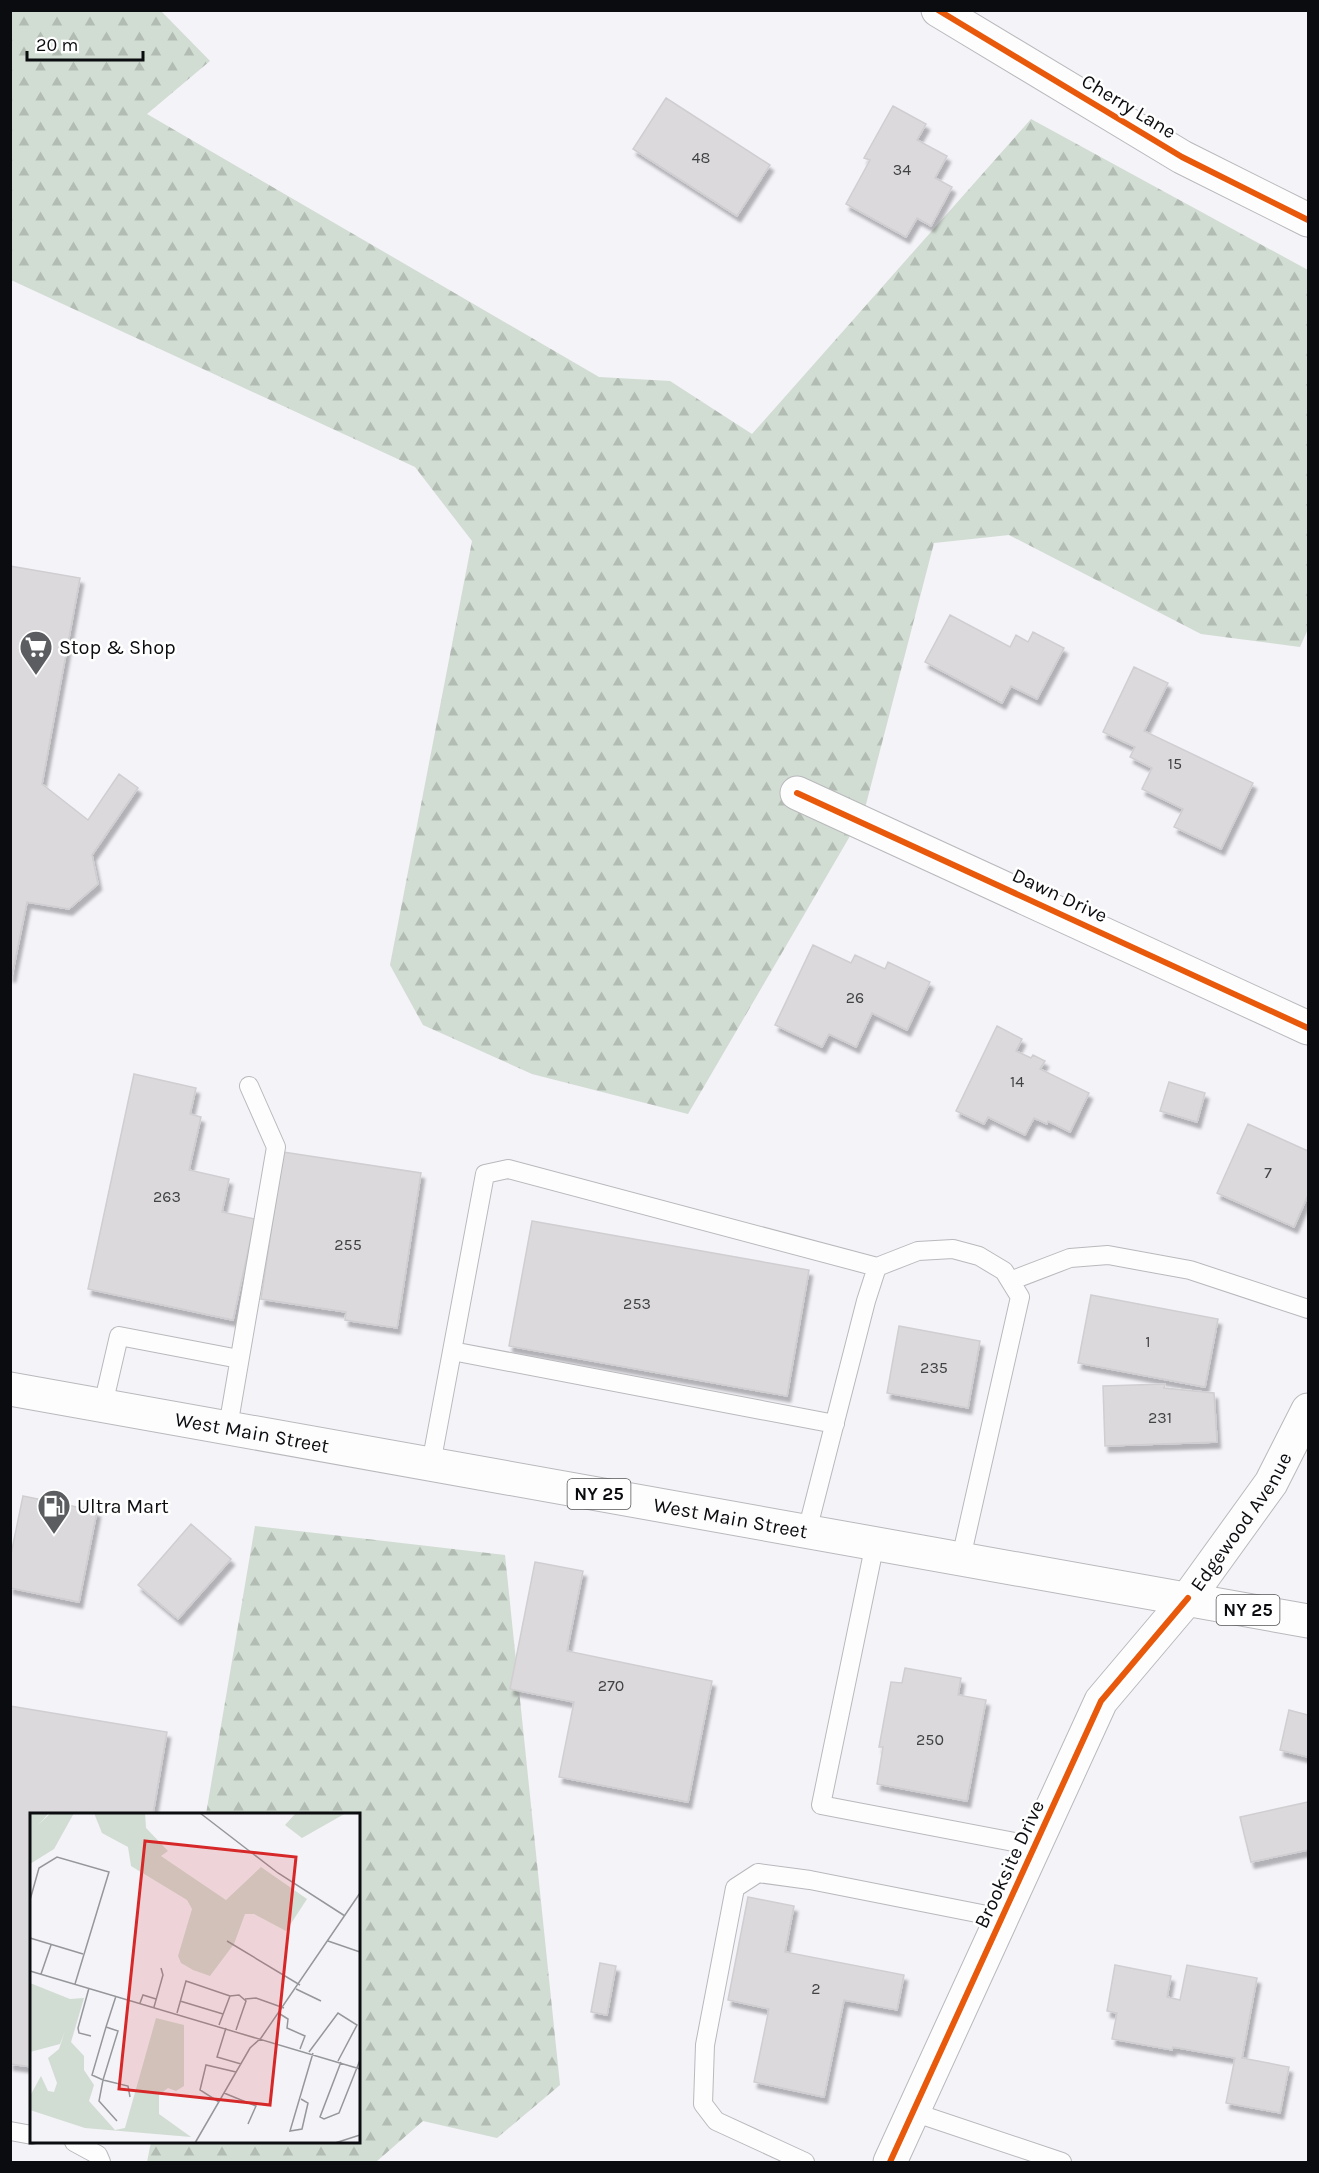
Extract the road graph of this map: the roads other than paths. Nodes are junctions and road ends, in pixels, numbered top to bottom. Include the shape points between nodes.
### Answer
1 (938, 10) edge
2 (1308, 220) edge
3 (797, 793) dead end
4 (1308, 1028) edge
5 (249, 1086) dead end
6 (877, 1267) junction
7 (1010, 1281) junction
8 (1308, 1309) edge
9 (452, 1351) junction
10 (239, 1359) junction
11 (10, 1389) edge
12 (103, 1405) junction
13 (1308, 1410) edge
14 (834, 1424) junction
15 (228, 1427) junction
16 (431, 1464) junction
17 (807, 1530) junction
18 (875, 1543) junction
19 (961, 1558) junction
20 (1188, 1598) junction
21 (1308, 1621) edge
22 (1035, 1846) junction
23 (1002, 1918) junction
24 (913, 2112) junction
25 (10, 2131) edge
26 (30, 2134) edge
27 (76, 2143) edge
28 (101, 2163) edge
29 (805, 2163) edge
30 (890, 2163) edge
31 (1062, 2163) edge

1 - 2 street, Cherry Lane via 1182,157
3 - 4 street, Dawn Drive
5 - 10 lane via 276,1147
6 - 7 lane via 918,1251 953,1249 979,1256 1004,1271
6 - 9 lane via 508,1168 485,1174
6 - 14 lane
7 - 8 lane via 1070,1258 1108,1255 1190,1270
7 - 19 lane via 1020,1297
9 - 14 lane
9 - 16 lane
10 - 12 lane via 118,1336
10 - 15 lane
11 - 12 street, West Main Street / NY 25
12 - 15 street, West Main Street / NY 25
13 - 20 street, Edgewood Avenue via 1271,1483
14 - 17 lane
15 - 16 street, West Main Street / NY 25
16 - 17 street, West Main Street / NY 25
17 - 18 street, West Main Street / NY 25
18 - 19 street, West Main Street / NY 25
18 - 22 lane via 821,1805
19 - 20 street, West Main Street / NY 25
20 - 21 street, West Main Street / NY 25
20 - 22 street, Brooksite Drive via 1101,1701
22 - 23 street, Brooksite Drive
23 - 24 street, Brooksite Drive
23 - 29 lane via 758,1873 735,1888 705,2044 703,2104 716,2121
24 - 30 street, Brooksite Drive
24 - 31 lane
25 - 26 lane
27 - 28 lane via 98,2155

